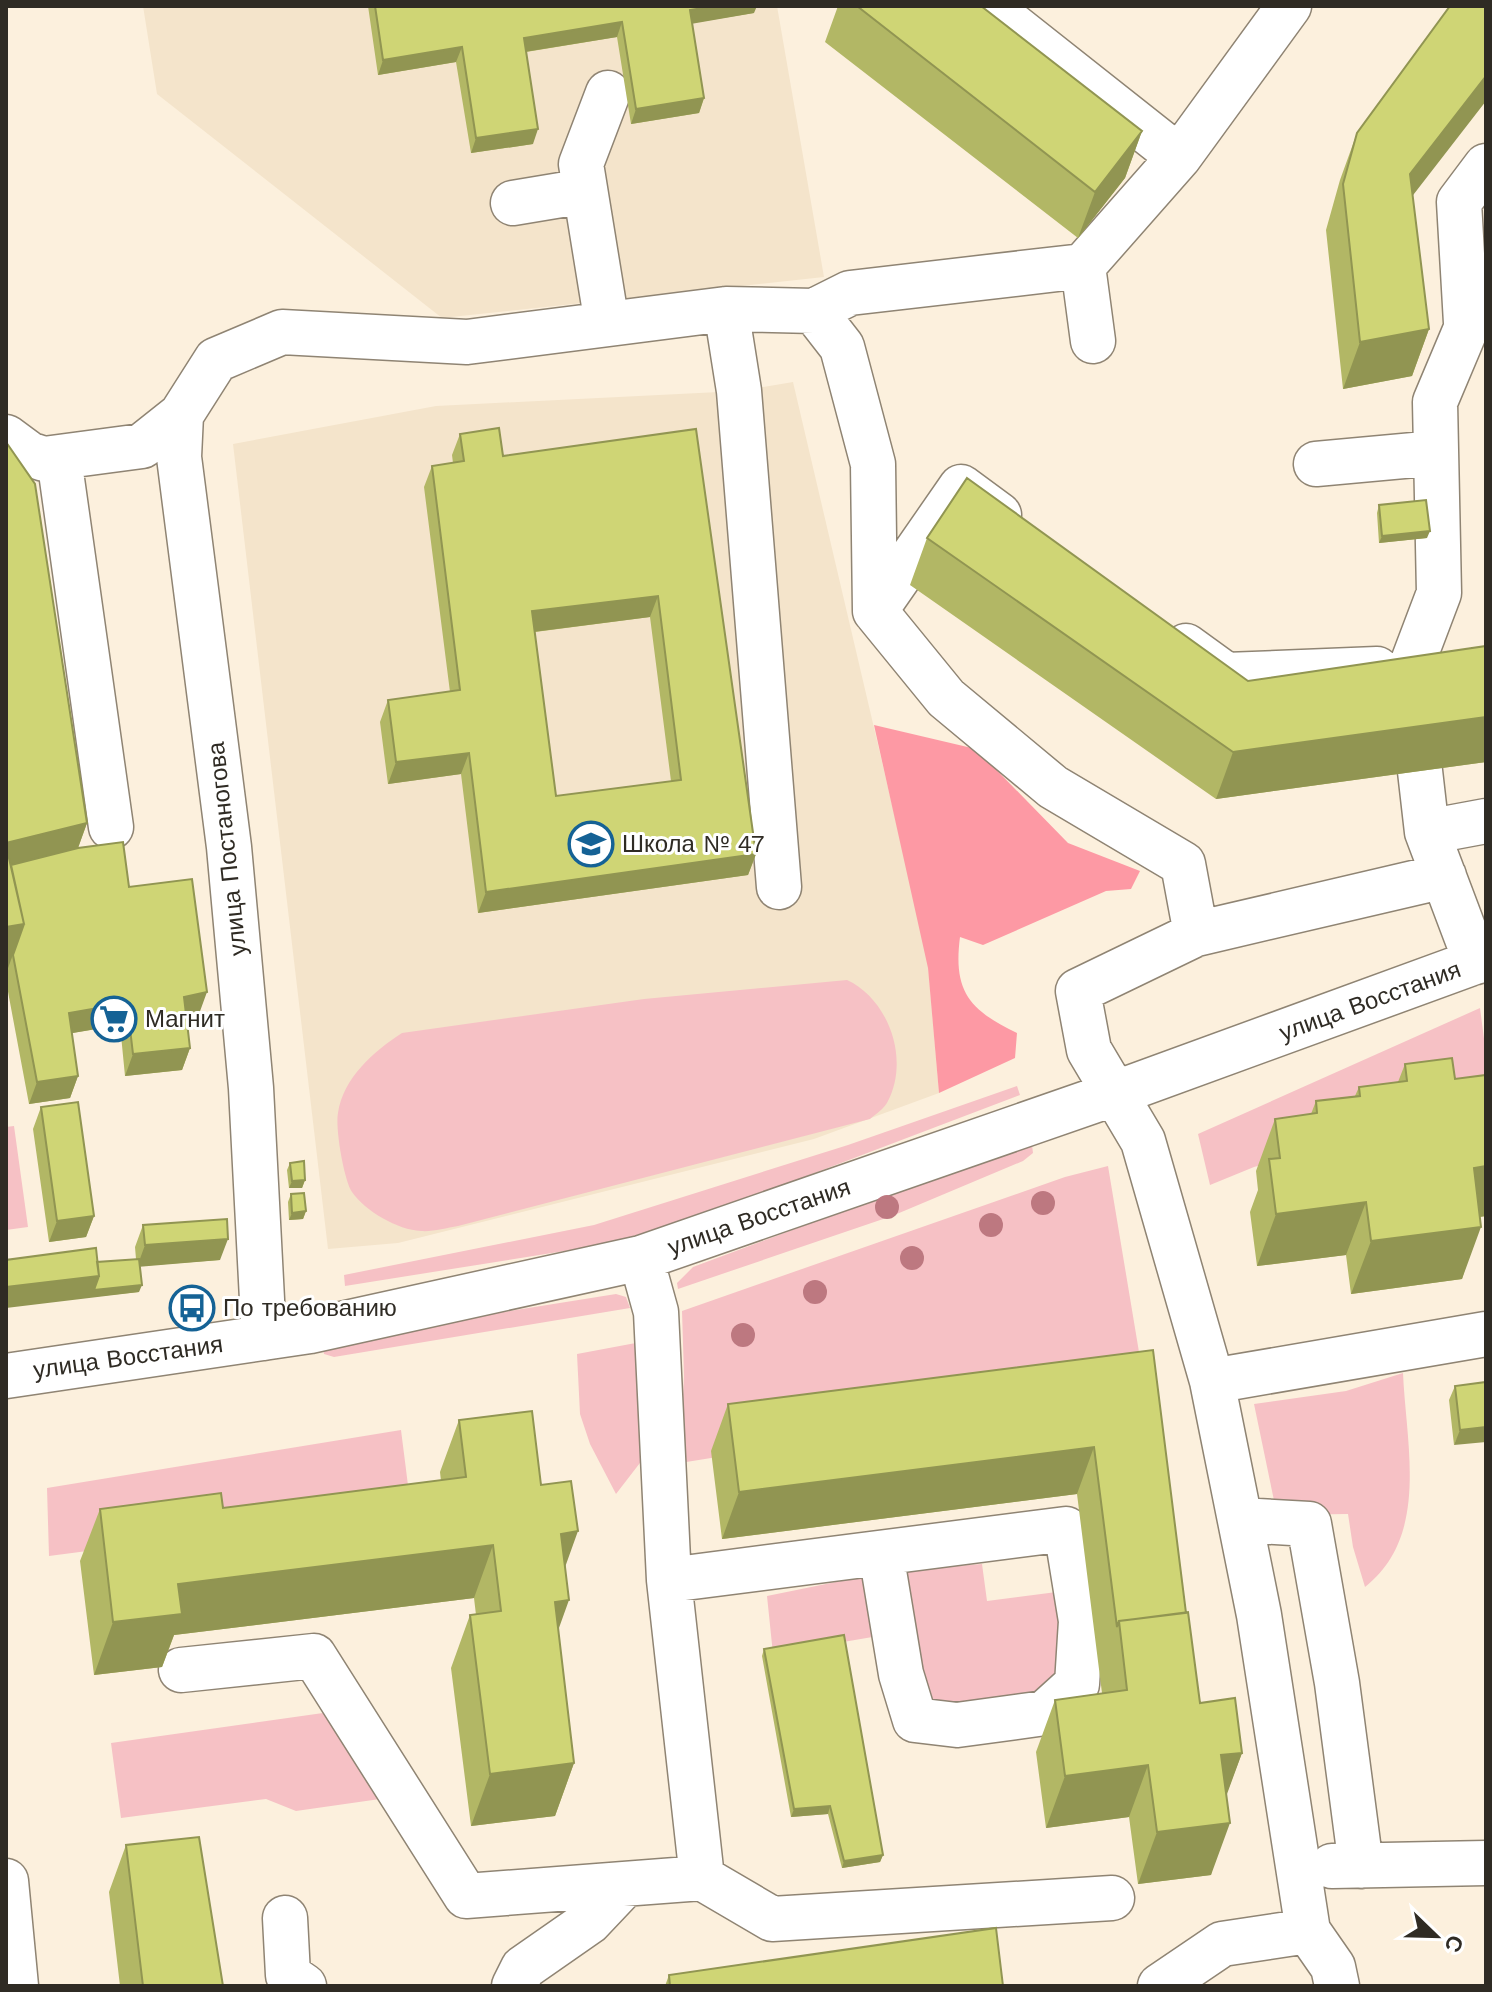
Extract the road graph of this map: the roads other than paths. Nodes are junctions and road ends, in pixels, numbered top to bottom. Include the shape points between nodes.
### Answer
1 (988, 6) edge
2 (1289, 6) edge
3 (608, 93) dead end
4 (1179, 157) junction
5 (1486, 166) edge
6 (585, 191) junction
7 (513, 203) dead end
8 (1083, 266) junction
9 (1486, 281) edge
10 (726, 309) junction
11 (814, 311) junction
12 (607, 324) junction
13 (1466, 328) junction
14 (1093, 341) dead end
15 (181, 415) junction
16 (6, 437) edge
17 (1436, 453) junction
18 (59, 458) junction
19 (1316, 464) dead end
20 (1037, 541) edge
21 (875, 611) junction
22 (1150, 621) edge
23 (1420, 771) edge
24 (1486, 821) edge
25 (111, 827) dead end
26 (1427, 832) junction
27 (1444, 876) junction
28 (779, 887) dead end
29 (1196, 934) junction
30 (1481, 960) edge
31 (1116, 1093) junction
32 (641, 1258) junction
33 (1486, 1334) edge
34 (264, 1338) junction
35 (6, 1376) edge
36 (1212, 1381) junction
37 (1240, 1520) junction
38 (881, 1553) junction
39 (669, 1580) junction
40 (181, 1670) edge
41 (1486, 1863) edge
42 (1361, 1866) junction
43 (1298, 1867) junction
44 (702, 1878) junction
45 (6, 1881) edge
46 (625, 1884) junction
47 (1112, 1898) dead end
48 (285, 1918) dead end
49 (1308, 1931) junction
50 (14, 1986) edge
51 (304, 1986) edge
52 (514, 1986) edge
53 (1160, 1986) edge
54 (1337, 1986) edge

1 - 4 street
2 - 4 street
3 - 6 street via 581,164
4 - 8 street
5 - 13 street via 1459,202
6 - 7 street
6 - 12 street
8 - 11 street via 850,293
8 - 14 street
9 - 13 street
10 - 11 street
10 - 12 street
10 - 28 street via 739,391
11 - 21 street via 842,347 873,464
12 - 15 street via 467,342 282,332 216,360
13 - 17 street via 1435,402
15 - 18 street via 142,446
15 - 34 street, улица Постаногова via 179,457 229,847 251,1088
16 - 18 street via 29,454
17 - 19 street
17 - 22 street via 1439,593 1412,684 1226,675
18 - 25 street
20 - 21 street via 961,487
21 - 29 street via 946,698 1053,787 1183,864
23 - 26 street
24 - 26 street
26 - 27 street
27 - 29 street
27 - 30 street
29 - 31 street via 1078,991 1089,1050
30 - 31 street, улица Восстания
31 - 32 street, улица Восстания
31 - 36 street via 1143,1141
32 - 34 street, улица Восстания via 444,1304
32 - 39 street via 656,1312
33 - 36 street
34 - 35 street, улица Восстания
36 - 37 street
37 - 42 street via 1309,1524
37 - 43 street
38 - 38 street via 901,1674 915,1720 957,1725 1045,1713 1077,1684 1081,1621 1066,1529
38 - 39 street
39 - 44 street
40 - 46 street via 314,1656 466,1896
41 - 42 street
42 - 43 street
43 - 49 street
44 - 46 street
44 - 47 street via 772,1919
45 - 50 street
46 - 52 street via 589,1922 523,1968
48 - 51 street via 288,1975
49 - 53 street via 1222,1944
49 - 54 street via 1333,1967

